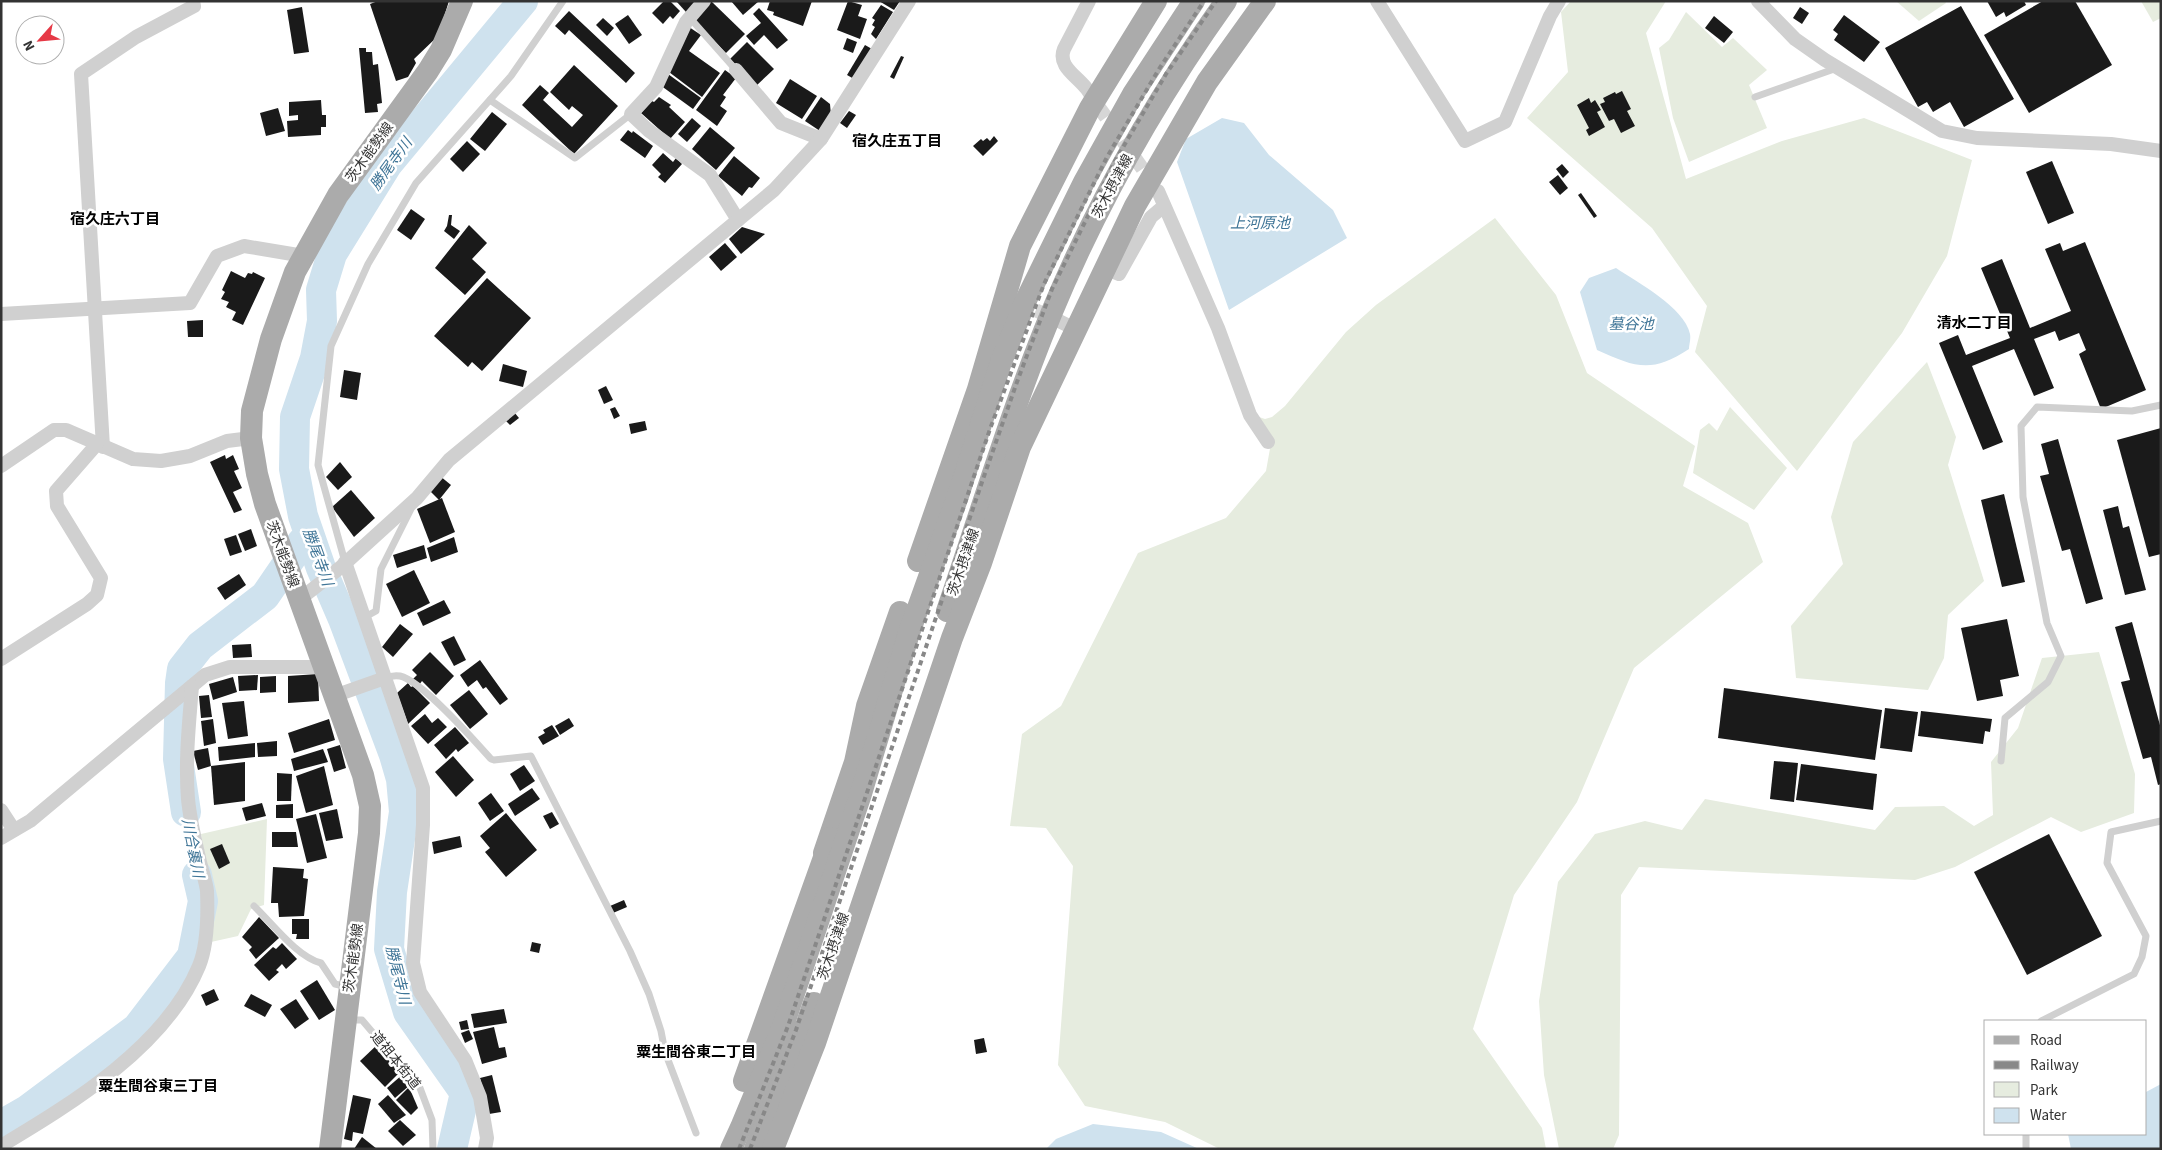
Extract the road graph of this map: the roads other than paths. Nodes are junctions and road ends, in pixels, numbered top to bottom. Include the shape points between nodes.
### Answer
1 (193, 1) edge
2 (462, 1) edge
3 (563, 1) edge
4 (704, 1) edge
5 (909, 1) edge
6 (1089, 1) edge
7 (1156, 1) edge
8 (1178, 1) edge
9 (1194, 1) edge
10 (1228, 1) edge
11 (1265, 1) edge
12 (1559, 1) edge
13 (1758, 1) edge
14 (1383, 3) edge
15 (690, 18) junction
16 (1837, 68) junction
17 (736, 70) joint
18 (1754, 97) dead end
19 (490, 100) junction
20 (1096, 103) junction
21 (631, 114) junction
22 (821, 139) junction
23 (2161, 151) edge
24 (1158, 191) tunnel mouth
25 (1164, 206) junction
26 (738, 220) junction
27 (304, 256) junction
28 (1105, 268) junction
29 (1094, 291) junction
30 (1010, 293) junction
31 (94, 308) junction
32 (1, 314) edge
33 (2161, 405) edge
34 (251, 438) junction
35 (1268, 442) dead end
36 (100, 446) junction
37 (1, 466) edge
38 (417, 498) junction
39 (343, 564) junction
40 (303, 596) junction
41 (365, 617) junction
42 (1, 659) edge
43 (324, 666) junction
44 (385, 678) junction
45 (190, 688) junction
46 (334, 696) junction
47 (884, 714) junction
48 (2001, 761) dead end
49 (1, 810) edge
50 (2161, 821) edge
51 (14, 830) junction
52 (1, 838) edge
53 (824, 852) junction
54 (254, 906) dead end
55 (350, 987) junction
56 (345, 1020) junction
57 (2043, 1020) edge
58 (806, 1026) junction
59 (696, 1133) dead end
60 (2026, 1135) edge
61 (1, 1146) edge
62 (330, 1149) edge
63 (433, 1149) edge
64 (485, 1149) edge
65 (715, 1149) edge
66 (731, 1149) edge
67 (755, 1149) edge
68 (766, 1149) edge
69 (773, 1149) edge
70 (2026, 1149) edge

1 - 31 street via 194,6 136,37 81,74
2 - 27 main road, 茨木能勢線 via 441,50 428,71 338,195
3 - 19 lane
4 - 15 street
5 - 22 street
6 - 20 street via 1062,57 1066,67
7 - 20 main road
8 - 30 main road via 1121,83
9 - 47 main road, 茨木摂津線 via 1132,94 1101,149 1028,298 1001,362
10 - 29 main road via 1201,61 1130,184 1083,278 1084,286
10 - 58 main road, 茨木摂津線 via 1184,61 1120,169 1051,314 991,480
11 - 28 main road via 1227,52 1181,124
12 - 14 street via 1505,122 1465,141
13 - 16 street via 1796,39
15 - 17 lane
15 - 21 street via 656,87
16 - 18 lane
16 - 23 street via 1942,131 1977,138 2111,144
17 - 22 street via 782,123
19 - 21 lane via 575,158
19 - 39 lane via 416,183 368,264 331,346 318,465
20 - 30 main road via 1029,226 1020,246
21 - 26 street via 710,175
22 - 26 street via 774,190
24 - 25 street
25 - 28 street via 1151,217 1119,274
25 - 35 street via 1218,328 1250,415
26 - 38 street via 449,460
27 - 31 street via 244,246 217,256 190,303
27 - 34 main road, 茨木能勢線 via 271,339 252,411
28 - 29 main road
29 - 69 main road via 1068,325 1020,448 815,1043
30 - 53 main road via 867,706 855,762
31 - 32 street
31 - 36 street
33 - 48 lane via 2132,412 2037,407 2021,426 2023,497 2047,623 2061,656 2048,682 2005,718
34 - 36 street via 161,461 133,459
34 - 40 main road, 茨木能勢線 via 257,474 280,546
36 - 37 street via 66,430 54,430
36 - 42 street via 56,491 57,506 101,578 97,595
38 - 39 street
38 - 41 lane via 381,569 376,611
39 - 40 street
39 - 41 street
40 - 43 main road, 茨木能勢線
41 - 44 street
43 - 45 street via 230,667 205,675
43 - 46 main road, 茨木能勢線
44 - 46 street
44 - 59 lane via 402,676 417,686 439,704 490,759 531,756 645,985 665,1052
44 - 64 street via 422,788 423,824 413,963 420,992 465,1060 480,1097 487,1138
45 - 51 street via 30,821
45 - 61 street via 186,750 188,800 207,890 207,928 200,964 184,997 128,1057 87,1092
46 - 55 main road, 茨木能勢線 via 363,775 370,806 370,834
47 - 53 main road via 845,810
47 - 66 main road, 茨木摂津線 via 860,797 783,1026
49 - 51 street
50 - 57 lane via 2111,832 2107,863 2146,936 2142,957 2134,974
51 - 52 street
53 - 65 main road via 765,1027
54 - 55 lane via 298,950 312,961 321,963 335,984
55 - 56 main road, 茨木能勢線
56 - 62 main road, 茨木能勢線
56 - 63 lane, 道祖本街道 via 362,1020 420,1088 432,1120
58 - 67 main road, 茨木摂津線 via 798,1036
58 - 68 main road via 806,1041
60 - 70 lane

